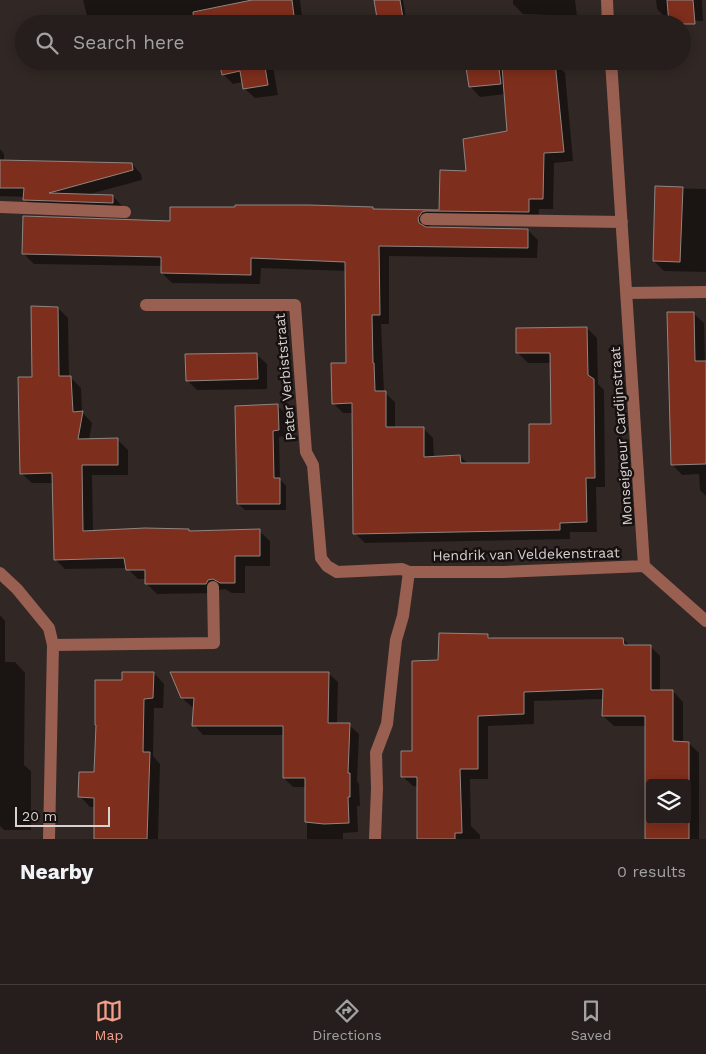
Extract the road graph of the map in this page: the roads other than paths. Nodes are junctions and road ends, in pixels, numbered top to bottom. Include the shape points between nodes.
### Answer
1 (607, 0) edge
2 (608, 15) edge
3 (612, 70) edge
4 (0, 207) edge
5 (125, 212) dead end
6 (426, 219) dead end
7 (622, 222) junction
8 (706, 292) edge
9 (626, 293) junction
10 (146, 305) dead end
11 (644, 566) junction
12 (409, 572) junction
13 (0, 573) edge
14 (213, 587) dead end
15 (706, 622) edge
16 (53, 645) junction
17 (49, 839) edge
18 (375, 839) edge

1 - 2 street
3 - 7 street, Monseigneur Cardijnstraat
4 - 5 street
6 - 7 street
7 - 9 street, Monseigneur Cardijnstraat
8 - 9 street
9 - 11 street, Monseigneur Cardijnstraat
10 - 12 street, Pater Verbiststraat via 295,305 306,452 313,465 321,558 337,572 402,569
11 - 12 street, Hendrik van Veldekenstraat
11 - 15 street
12 - 18 street via 396,640 387,724 376,753
13 - 16 street via 49,628
14 - 16 street via 214,643
16 - 17 street

